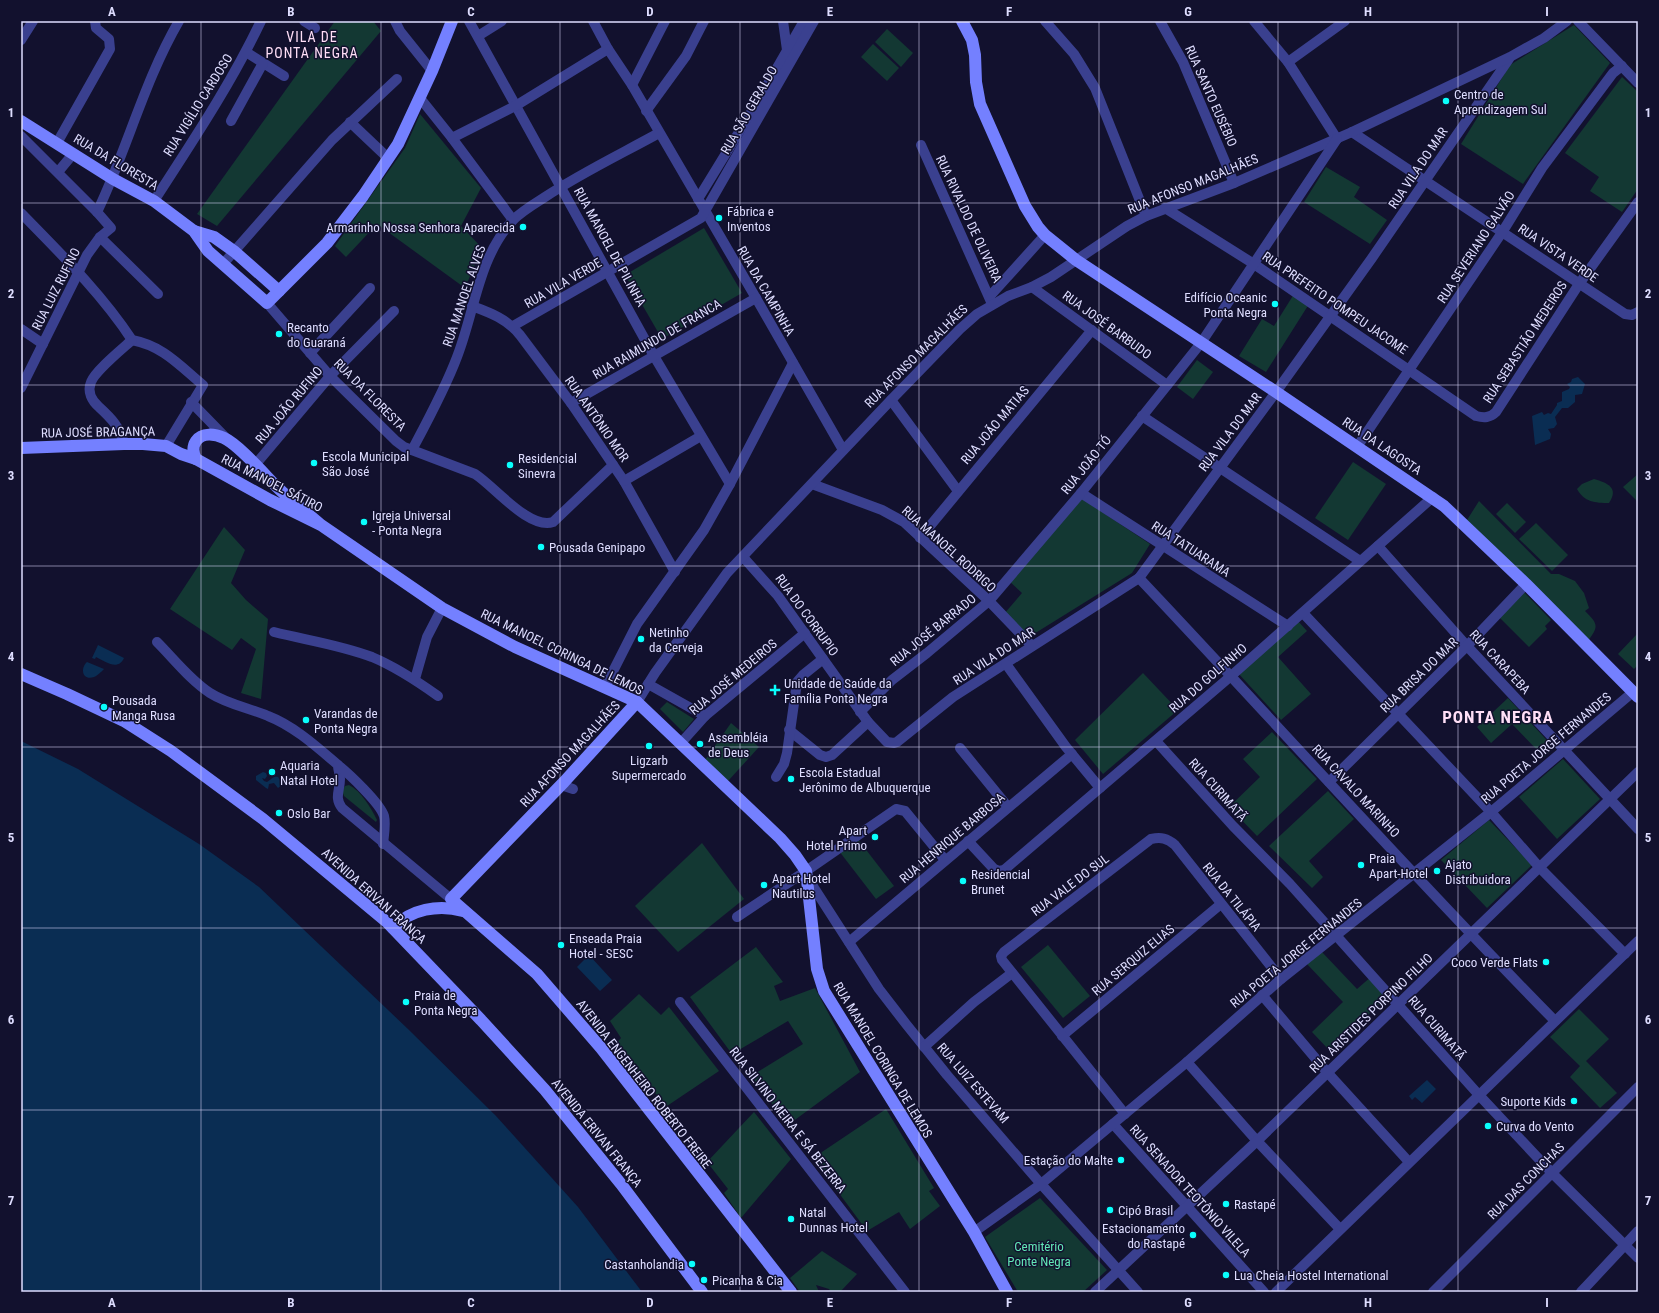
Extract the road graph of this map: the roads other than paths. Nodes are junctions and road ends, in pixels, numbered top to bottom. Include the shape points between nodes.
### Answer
1 (33, 21) edge
2 (95, 21) edge
3 (179, 21) edge
4 (261, 21) edge
5 (304, 21) edge
6 (395, 21) edge
7 (452, 21) edge
8 (469, 21) edge
9 (502, 21) edge
10 (593, 21) edge
11 (665, 21) edge
12 (704, 21) edge
13 (783, 21) edge
14 (804, 21) edge
15 (814, 21) edge
16 (962, 21) edge
17 (1045, 21) edge
18 (1160, 21) edge
19 (1254, 21) edge
20 (1344, 21) edge
21 (1567, 21) edge
22 (1578, 21) edge
23 (315, 28) dead end
24 (478, 36) junction
25 (21, 40) edge
26 (608, 50) junction
27 (787, 50) junction
28 (246, 52) junction
29 (1510, 57) junction
30 (1288, 62) junction
31 (263, 63) junction
32 (1622, 66) junction
33 (432, 71) junction
34 (284, 76) dead end
35 (397, 78) dead end
36 (1638, 83) edge
37 (632, 85) junction
38 (420, 98) junction
39 (517, 105) junction
40 (646, 111) junction
41 (21, 121) edge
42 (231, 121) dead end
43 (350, 122) junction
44 (1352, 132) junction
45 (659, 133) junction
46 (21, 136) edge
47 (452, 138) junction
48 (1337, 139) junction
49 (57, 143) junction
50 (920, 145) dead end
51 (74, 154) junction
52 (388, 158) junction
53 (58, 172) junction
54 (113, 179) junction
55 (1425, 180) junction
56 (1234, 183) junction
57 (561, 186) junction
58 (698, 199) junction
59 (154, 201) junction
60 (1638, 202) edge
61 (1165, 208) junction
62 (97, 212) junction
63 (706, 212) junction
64 (21, 213) edge
65 (1146, 216) junction
66 (513, 220) junction
67 (194, 231) junction
68 (1503, 231) junction
69 (1045, 235) junction
70 (100, 237) junction
71 (235, 252) junction
72 (1076, 260) junction
73 (223, 264) junction
74 (1254, 264) junction
75 (609, 272) junction
76 (79, 273) junction
77 (1579, 284) junction
78 (1032, 287) junction
79 (370, 288) dead end
80 (279, 291) junction
81 (158, 294) dead end
82 (756, 298) junction
83 (991, 300) junction
84 (267, 303) junction
85 (472, 306) junction
86 (394, 311) dead end
87 (1633, 314) edge
88 (1330, 316) junction
89 (513, 326) junction
90 (21, 329) edge
91 (1092, 330) junction
92 (132, 340) junction
93 (1201, 343) junction
94 (43, 344) junction
95 (310, 353) junction
96 (654, 356) junction
97 (793, 363) junction
98 (1410, 370) junction
99 (330, 376) junction
100 (1167, 385) junction
101 (21, 388) edge
102 (1276, 392) junction
103 (891, 400) junction
104 (191, 402) junction
105 (571, 403) junction
106 (1142, 416) junction
107 (1490, 417) joint
108 (701, 436) junction
109 (228, 441) junction
110 (124, 444) junction
111 (166, 446) junction
112 (1357, 447) junction
113 (21, 448) edge
114 (412, 450) junction
115 (843, 450) junction
116 (196, 459) junction
117 (255, 465) junction
118 (612, 465) junction
119 (1220, 468) junction
120 (624, 481) junction
121 (730, 484) junction
122 (812, 484) junction
123 (958, 491) junction
124 (1081, 493) junction
125 (1433, 497) junction
126 (321, 525) junction
127 (920, 538) junction
128 (1162, 546) junction
129 (1378, 546) junction
130 (743, 557) junction
131 (1360, 561) junction
132 (675, 572) junction
133 (1139, 578) junction
134 (1526, 584) junction
135 (989, 601) junction
136 (442, 608) junction
137 (1303, 613) junction
138 (1288, 626) junction
139 (274, 632) dead end
140 (805, 633) junction
141 (157, 642) dead end
142 (1032, 646) junction
143 (1468, 646) junction
144 (823, 659) junction
145 (1006, 664) junction
146 (21, 674) edge
147 (1231, 676) junction
148 (415, 679) junction
149 (648, 684) junction
150 (605, 687) junction
151 (1636, 695) edge
152 (438, 696) dead end
153 (637, 702) junction
154 (860, 712) junction
155 (1399, 713) junction
156 (705, 716) junction
157 (868, 722) junction
158 (789, 730) junction
159 (1156, 741) junction
160 (894, 743) joint
161 (680, 744) junction
162 (960, 748) dead end
163 (1564, 750) junction
164 (1072, 754) junction
165 (338, 765) junction
166 (1638, 772) edge
167 (776, 778) dead end
168 (1329, 782) junction
169 (561, 785) junction
170 (1100, 788) junction
171 (573, 789) dead end
172 (1610, 800) junction
173 (1008, 807) junction
174 (1491, 812) junction
175 (1638, 829) edge
176 (1158, 837) joint
177 (968, 841) junction
178 (383, 844) junction
179 (945, 860) junction
180 (1540, 868) junction
181 (806, 874) junction
182 (1415, 874) junction
183 (451, 899) junction
184 (1221, 904) junction
185 (465, 911) junction
186 (737, 917) dead end
187 (393, 928) junction
188 (1336, 935) junction
189 (1470, 935) junction
190 (1638, 941) edge
191 (849, 942) junction
192 (1624, 954) junction
193 (1001, 958) joint
194 (1012, 972) junction
195 (1281, 979) junction
196 (1262, 995) junction
197 (680, 1002) dead end
198 (1399, 1004) junction
199 (1555, 1021) junction
200 (1062, 1036) junction
201 (924, 1047) junction
202 (1187, 1062) junction
203 (1327, 1072) junction
204 (1638, 1087) edge
205 (1478, 1094) junction
206 (1125, 1114) junction
207 (1113, 1124) junction
208 (1257, 1141) junction
209 (1409, 1162) junction
210 (1552, 1173) junction
211 (1041, 1184) junction
212 (1187, 1207) junction
213 (1340, 1229) junction
214 (1638, 1231) edge
215 (974, 1232) junction
216 (1625, 1245) junction
217 (1638, 1258) edge
218 (1119, 1271) junction
219 (702, 1292) edge
220 (790, 1292) edge
221 (905, 1292) edge
222 (1007, 1292) edge
223 (1094, 1292) edge
224 (1138, 1292) edge
225 (1264, 1292) edge
226 (1276, 1292) edge
227 (1433, 1292) edge
228 (1581, 1292) edge

1 - 25 street
2 - 49 street via 96,28 109,39 110,49
3 - 54 street via 143,98
4 - 28 street, RUA VIGÍLIO CARDOSO
5 - 23 street
6 - 33 street
7 - 33 street
8 - 24 street, RUA MANOEL DE PILINHA
9 - 24 street
10 - 26 street, RUA DA CAMPINHA
11 - 37 street
12 - 40 street via 686,56
13 - 27 street
14 - 27 street, RUA SÃO GERALDO
15 - 63 street, RUA SÃO GERALDO
16 - 69 street, RUA DA LAGOSTA via 972,40 982,109 1028,212
17 - 65 street via 1074,54 1095,88
18 - 56 street, RUA SANTO EUSÉBIO via 1183,62
19 - 30 street
20 - 30 street
21 - 29 street, RUA AFONSO MAGALHÃES via 1544,38
22 - 32 street
24 - 39 street, RUA MANOEL DE PILINHA
26 - 37 street, RUA DA CAMPINHA
26 - 39 street
27 - 58 street, RUA SÃO GERALDO
28 - 31 street
28 - 59 street, RUA VIGÍLIO CARDOSO
29 - 44 street, RUA AFONSO MAGALHÃES
29 - 55 street, RUA VILA DO MAR
30 - 48 street
31 - 34 street
31 - 42 street
32 - 36 street
32 - 68 street, RUA SEVERIANO GALVÃO via 1572,126 1542,168
33 - 38 street
35 - 43 street
37 - 40 street, RUA DA CAMPINHA
38 - 47 street
38 - 52 street via 401,138
39 - 47 street
39 - 57 street, RUA MANOEL DE PILINHA
40 - 45 street, RUA DA CAMPINHA
41 - 49 street, RUA DA FLORESTA
43 - 52 street
43 - 71 street via 309,165
44 - 48 street, RUA AFONSO MAGALHÃES
44 - 55 street, RUA VISTA VERDE
45 - 57 street, RUA MANOEL ALVES
45 - 58 street, RUA DA CAMPINHA
46 - 53 street
47 - 66 street
48 - 56 street, RUA AFONSO MAGALHÃES
48 - 74 street, RUA JOÃO TÓ
49 - 51 street, RUA DA FLORESTA
50 - 83 street, RUA RIVALDO DE OLIVEIRA
51 - 53 street
51 - 54 street, RUA DA FLORESTA
52 - 80 street via 327,243
53 - 62 street
54 - 59 street, RUA DA FLORESTA
54 - 62 street
55 - 68 street, RUA VISTA VERDE
55 - 88 street, RUA VILA DO MAR
56 - 61 street, RUA AFONSO MAGALHÃES
57 - 66 street, RUA MANOEL ALVES
57 - 75 street, RUA MANOEL DE PILINHA
58 - 63 street, RUA DA CAMPINHA
59 - 67 street, RUA DA FLORESTA
60 - 77 street, RUA SEBASTIÃO MEDEIROS
61 - 65 street, RUA AFONSO MAGALHÃES
61 - 74 street, RUA PREFEITO POMPEU JACOME
62 - 70 street, RUA LUIZ RUFINO via 111,228
63 - 75 street, RUA VILA VERDE via 695,222
63 - 82 street, RUA DA CAMPINHA
64 - 76 street
65 - 72 street, RUA AFONSO MAGALHÃES
66 - 85 street, RUA MANOEL ALVES via 490,254
67 - 71 street, RUA DA FLORESTA via 214,237
67 - 73 street, RUA DA FLORESTA via 203,246
68 - 77 street, RUA VISTA VERDE
68 - 98 street, RUA SEVERIANO GALVÃO
69 - 72 street, RUA DA LAGOSTA
69 - 83 street, RUA AFONSO MAGALHÃES
70 - 76 street, RUA LUIZ RUFINO via 87,255
70 - 81 street
71 - 73 street
71 - 80 street, RUA DA FLORESTA
72 - 78 street, RUA AFONSO MAGALHÃES
72 - 93 street, RUA DA LAGOSTA
73 - 84 street, RUA DA FLORESTA
74 - 88 street, RUA PREFEITO POMPEU JACOME
74 - 93 street, RUA JOÃO TÓ
75 - 89 street, RUA VILA VERDE
75 - 96 street, RUA MANOEL DE PILINHA
76 - 92 street
76 - 94 street, RUA LUIZ RUFINO
77 - 87 street, RUA VISTA VERDE
77 - 107 street, RUA SEBASTIÃO MEDEIROS via 1496,412
78 - 83 street, RUA AFONSO MAGALHÃES
78 - 91 street, RUA JOSÉ BARBUDO
79 - 95 street
80 - 84 street
82 - 96 street, RUA RAIMUNDO DE FRANCA
82 - 97 street, RUA DA CAMPINHA
83 - 103 street, RUA AFONSO MAGALHÃES
84 - 95 street, RUA DA FLORESTA
85 - 89 street, RUA ANTÔNIO MOR via 499,316
85 - 114 street, RUA MANOEL ALVES via 458,357
86 - 99 street, RUA JOÃO RUFINO
88 - 98 street, RUA PREFEITO POMPEU JACOME
88 - 102 street, RUA VILA DO MAR
89 - 105 street, RUA ANTÔNIO MOR
90 - 94 street
91 - 100 street, RUA JOSÉ BARBUDO
91 - 123 street, RUA JOÃO MATIAS
92 - 104 street via 152,345 163,352 202,385
92 - 110 street via 92,379 89,390 93,401 116,423
93 - 100 street, RUA JOÃO TÓ
93 - 102 street, RUA DA LAGOSTA
94 - 101 street, RUA LUIZ RUFINO
95 - 99 street, RUA DA FLORESTA
96 - 105 street, RUA RAIMUNDO DE FRANCA
96 - 108 street, RUA MANOEL DE PILINHA
97 - 115 street, RUA DA CAMPINHA
97 - 121 street
98 - 107 street, RUA PREFEITO POMPEU JACOME via 1476,416
98 - 112 street, RUA SEVERIANO GALVÃO
99 - 114 street, RUA DA FLORESTA via 396,441
99 - 117 street, RUA JOÃO RUFINO
100 - 106 street, RUA JOÃO TÓ
102 - 112 street, RUA DA LAGOSTA
102 - 119 street, RUA VILA DO MAR
103 - 115 street, RUA AFONSO MAGALHÃES
103 - 123 street
104 - 109 street, RUA MANOEL SÁTIRO
104 - 111 street
105 - 118 street, RUA ANTÔNIO MOR
106 - 119 street
106 - 124 street, RUA JOÃO TÓ
108 - 120 street
108 - 121 street, RUA MANOEL DE PILINHA
109 - 116 street, RUA MANOEL SÁTIRO via 210,434 200,437 193,453
109 - 117 street, RUA MANOEL SÁTIRO
110 - 111 street, RUA JOSÉ BRAGANÇA
110 - 113 street, RUA JOSÉ BRAGANÇA
111 - 116 street, RUA JOSÉ BRAGANÇA
112 - 125 street, RUA DA LAGOSTA
114 - 118 street, RUA DA FLORESTA via 475,474 524,514 543,523 553,522
115 - 122 street, RUA AFONSO MAGALHÃES
116 - 126 street, RUA MANOEL SÁTIRO
117 - 126 street, RUA MANOEL SÁTIRO
118 - 120 street, RUA ANTÔNIO MOR
119 - 128 street, RUA VILA DO MAR
119 - 131 street
120 - 132 street, RUA ANTÔNIO MOR
121 - 132 street via 704,530
122 - 127 street, RUA MANOEL RODRIGO via 882,510 904,522
122 - 130 street, RUA AFONSO MAGALHÃES
123 - 127 street, RUA JOÃO MATIAS
124 - 128 street, RUA TATUARAMA
124 - 135 street, RUA JOÃO TÓ
125 - 129 street, RUA DO GOLFINHO
125 - 134 street, RUA DA LAGOSTA
126 - 136 street, RUA MANOEL CORINGA DE LEMOS
127 - 135 street, RUA MANOEL RODRIGO
128 - 133 street, RUA VILA DO MAR
128 - 138 street, RUA TATUARAMA
129 - 131 street, RUA DO GOLFINHO
129 - 143 street, RUA CARAPEBA
130 - 140 street, RUA DO CORRUPIO via 778,596
130 - 149 street, RUA AFONSO MAGALHÃES via 720,582
131 - 137 street, RUA DO GOLFINHO
132 - 150 street via 637,624
133 - 142 street, RUA VILA DO MAR
133 - 147 street, RUA CAVALO MARINHO
134 - 143 street, RUA BRISA DO MAR
134 - 151 street, RUA DA LAGOSTA
135 - 142 street, RUA MANOEL RODRIGO
135 - 154 street, RUA JOSÉ BARRADO via 892,680
136 - 148 street via 427,637
136 - 150 street, RUA MANOEL CORINGA DE LEMOS via 515,647
137 - 138 street, RUA DO GOLFINHO
137 - 155 street
138 - 147 street, RUA DO GOLFINHO
139 - 148 street via 365,655
140 - 144 street, RUA DO CORRUPIO
140 - 156 street, RUA JOSÉ MEDEIROS
141 - 165 street via 190,676 211,693 285,724
142 - 145 street, RUA VILA DO MAR
143 - 155 street, RUA BRISA DO MAR
143 - 163 street, RUA CARAPEBA
144 - 154 street, RUA DO CORRUPIO
144 - 158 street via 797,682
145 - 160 street, RUA VILA DO MAR via 954,697
145 - 164 street
146 - 187 street, AVENIDA ERIVAN FRANÇA via 124,722 171,751 263,819
147 - 159 street, RUA DO GOLFINHO
147 - 168 street, RUA CAVALO MARINHO
148 - 152 street
149 - 153 street, RUA AFONSO MAGALHÃES
149 - 156 street
150 - 153 street, RUA MANOEL CORINGA DE LEMOS
151 - 163 street, RUA POETA JORGE FERNANDES
153 - 161 street, RUA MANOEL CORINGA DE LEMOS
153 - 169 street, RUA AFONSO MAGALHÃES
154 - 157 street, RUA DO CORRUPIO
155 - 168 street, RUA BRISA DO MAR
155 - 174 street
156 - 161 street, RUA JOSÉ MEDEIROS
157 - 158 street via 832,755 826,757
157 - 160 street, RUA DO CORRUPIO via 888,742
158 - 167 street via 784,764
159 - 170 street, RUA DO GOLFINHO
159 - 188 street, RUA CURIMATÃ
161 - 181 street, RUA MANOEL CORINGA DE LEMOS via 780,838
162 - 173 street
163 - 172 street, RUA CARAPEBA
163 - 174 street, RUA POETA JORGE FERNANDES
164 - 170 street
164 - 173 street, RUA HENRIQUE BARBOSA
165 - 178 street via 382,811
165 - 178 street via 340,780 337,796 340,805
166 - 172 street, RUA ARISTIDES PORPINO FILHO
168 - 182 street, RUA CAVALO MARINHO
169 - 171 street
169 - 183 street, RUA AFONSO MAGALHÃES
170 - 177 street, RUA DO GOLFINHO via 1004,870 996,870
172 - 175 street, RUA CARAPEBA
172 - 180 street, RUA ARISTIDES PORPINO FILHO
173 - 177 street, RUA HENRIQUE BARBOSA
174 - 180 street
174 - 182 street, RUA POETA JORGE FERNANDES
176 - 184 street, RUA DA TILÁPIA via 1175,845
176 - 193 street, RUA VALE DO SUL via 1151,839 1004,952
177 - 179 street, RUA HENRIQUE BARBOSA
178 - 183 street
179 - 181 street via 905,811 899,808
179 - 191 street, RUA HENRIQUE BARBOSA
180 - 189 street, RUA ARISTIDES PORPINO FILHO
180 - 192 street
181 - 186 street
181 - 191 street, RUA LUIZ ESTEVAM
181 - 215 street, RUA MANOEL CORINGA DE LEMOS via 817,969 824,991
182 - 188 street, RUA POETA JORGE FERNANDES
182 - 189 street, RUA CAVALO MARINHO
183 - 185 street
184 - 195 street, RUA DA TILÁPIA
184 - 200 street, RUA SERQUIZ ELIAS
185 - 187 street via 451,907 432,908 400,920
185 - 220 street, AVENIDA ENGENHEIRO ROBERTO FREIRE via 536,974 601,1048
187 - 219 street, AVENIDA ERIVAN FRANÇA via 545,1090 621,1184
188 - 195 street, RUA POETA JORGE FERNANDES
188 - 198 street, RUA CURIMATÃ
189 - 198 street, RUA ARISTIDES PORPINO FILHO
189 - 199 street, RUA CAVALO MARINHO
190 - 192 street
191 - 201 street, RUA LUIZ ESTEVAM via 879,989
192 - 199 street
193 - 194 street, RUA SENADOR TEOTÔNIO VILELA
194 - 200 street, RUA SENADOR TEOTÔNIO VILELA
194 - 201 street
195 - 196 street, RUA POETA JORGE FERNANDES
196 - 202 street, RUA POETA JORGE FERNANDES
196 - 203 street
197 - 221 street, RUA SILVINO MEIRA E SÁ BEZERRA
198 - 203 street, RUA ARISTIDES PORPINO FILHO
198 - 205 street, RUA CURIMATÃ
199 - 205 street
200 - 206 street, RUA SENADOR TEOTÔNIO VILELA
201 - 211 street, RUA LUIZ ESTEVAM
202 - 206 street, RUA POETA JORGE FERNANDES
202 - 208 street
203 - 208 street, RUA ARISTIDES PORPINO FILHO
203 - 209 street
204 - 210 street, RUA DAS CONCHAS
205 - 209 street
205 - 210 street, RUA CURIMATÃ
206 - 207 street, RUA POETA JORGE FERNANDES
207 - 211 street, RUA POETA JORGE FERNANDES
207 - 212 street, RUA SENADOR TEOTÔNIO VILELA
208 - 212 street, RUA ARISTIDES PORPINO FILHO
208 - 213 street
209 - 213 street
210 - 216 street, RUA CURIMATÃ
210 - 227 street, RUA DAS CONCHAS
211 - 215 street, RUA POETA JORGE FERNANDES
211 - 218 street, RUA LUIZ ESTEVAM
212 - 218 street, RUA ARISTIDES PORPINO FILHO
212 - 225 street, RUA SENADOR TEOTÔNIO VILELA
213 - 226 street
214 - 216 street
215 - 222 street, RUA MANOEL CORINGA DE LEMOS
216 - 217 street, RUA CURIMATÃ
216 - 228 street
218 - 223 street, RUA ARISTIDES PORPINO FILHO
218 - 224 street, RUA LUIZ ESTEVAM

